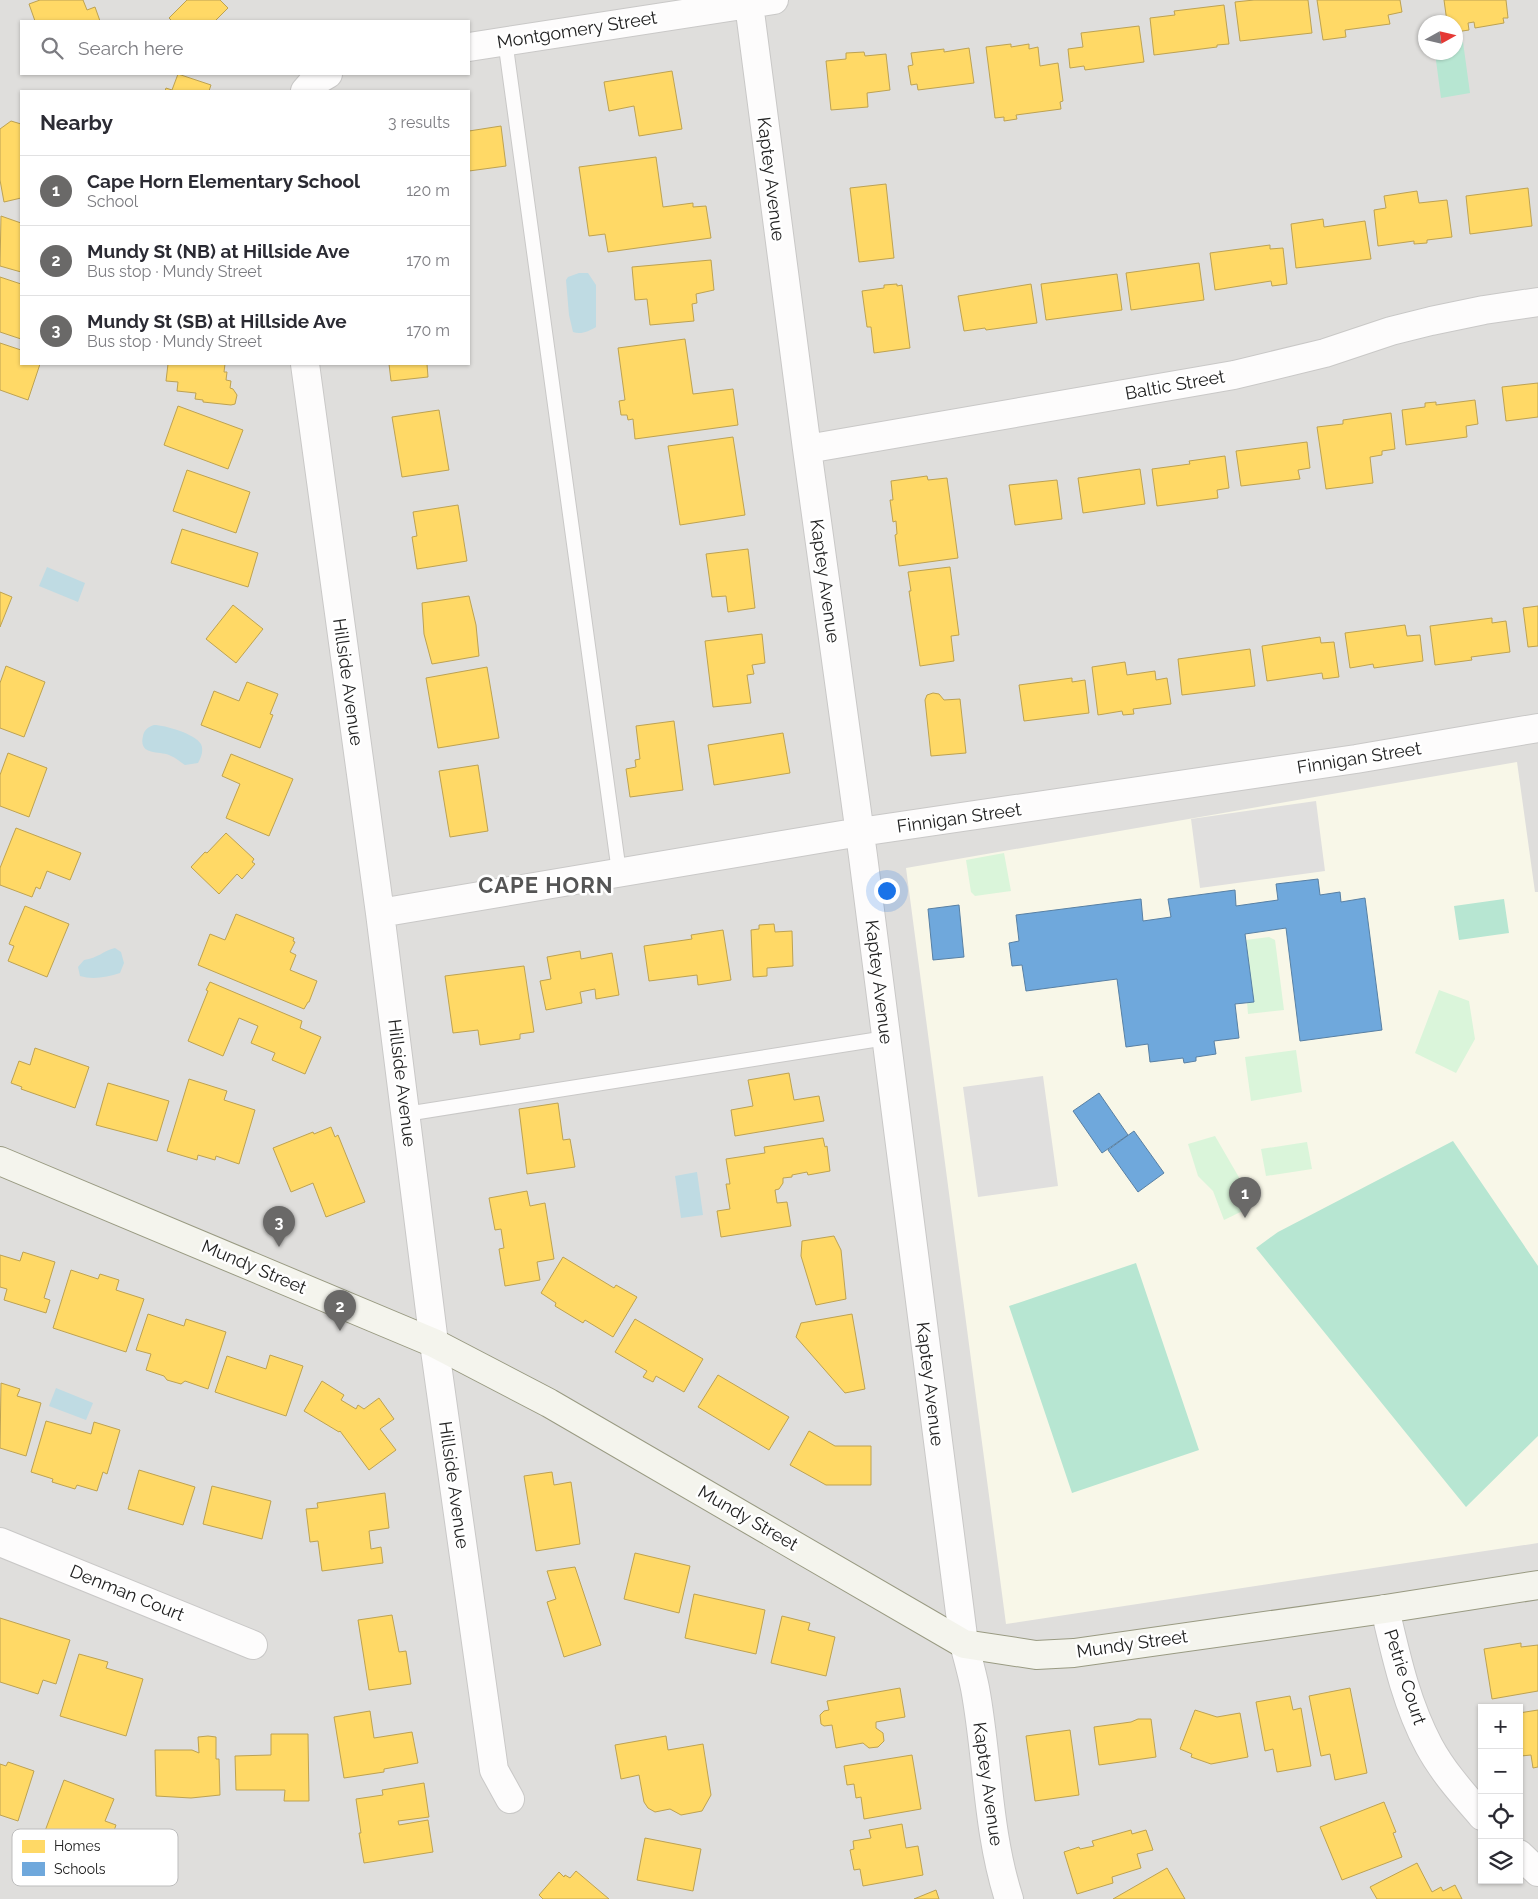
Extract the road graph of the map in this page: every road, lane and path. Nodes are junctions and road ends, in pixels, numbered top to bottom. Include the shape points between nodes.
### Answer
1 (762, 2) edge
2 (505, 40) junction
3 (470, 46) edge
4 (326, 75) edge
5 (306, 90) edge
6 (1538, 302) edge
7 (305, 365) edge
8 (807, 449) junction
9 (1538, 728) edge
10 (860, 832) junction
11 (619, 872) junction
12 (380, 913) junction
13 (886, 1038) junction
14 (406, 1114) junction
15 (0, 1161) edge
16 (434, 1343) junction
17 (0, 1542) edge
18 (1538, 1584) edge
19 (1385, 1609) junction
20 (964, 1644) junction
21 (254, 1645) dead end
22 (510, 1799) dead end
23 (1478, 1811) edge
24 (1523, 1858) edge
25 (1538, 1872) edge
26 (1009, 1899) edge

1 - 2 street, Montgomery Street
1 - 8 street, Kaptey Avenue
2 - 3 street, Montgomery Street
2 - 11 lane
4 - 5 street
6 - 8 street, Baltic Street via 1432,321 1316,356 1234,375
7 - 12 street, Hillside Avenue
8 - 10 street, Kaptey Avenue
9 - 10 street, Finnigan Street via 1197,784
10 - 11 street, Finnigan Street
10 - 13 street, Kaptey Avenue
11 - 12 street, Finnigan Street
12 - 14 street, Hillside Avenue
13 - 14 lane
13 - 20 street, Kaptey Avenue
14 - 16 street, Hillside Avenue
15 - 16 street, Mundy Street
16 - 20 street, Mundy Street via 549,1403
16 - 22 street, Hillside Avenue via 494,1770
17 - 21 street, Denman Court
18 - 19 street, Mundy Street
19 - 20 street, Mundy Street via 1074,1653 1036,1655
19 - 23 street, Petrie Court via 1395,1655 1419,1725 1448,1775
20 - 26 street, Kaptey Avenue via 975,1690 994,1837
24 - 25 street

